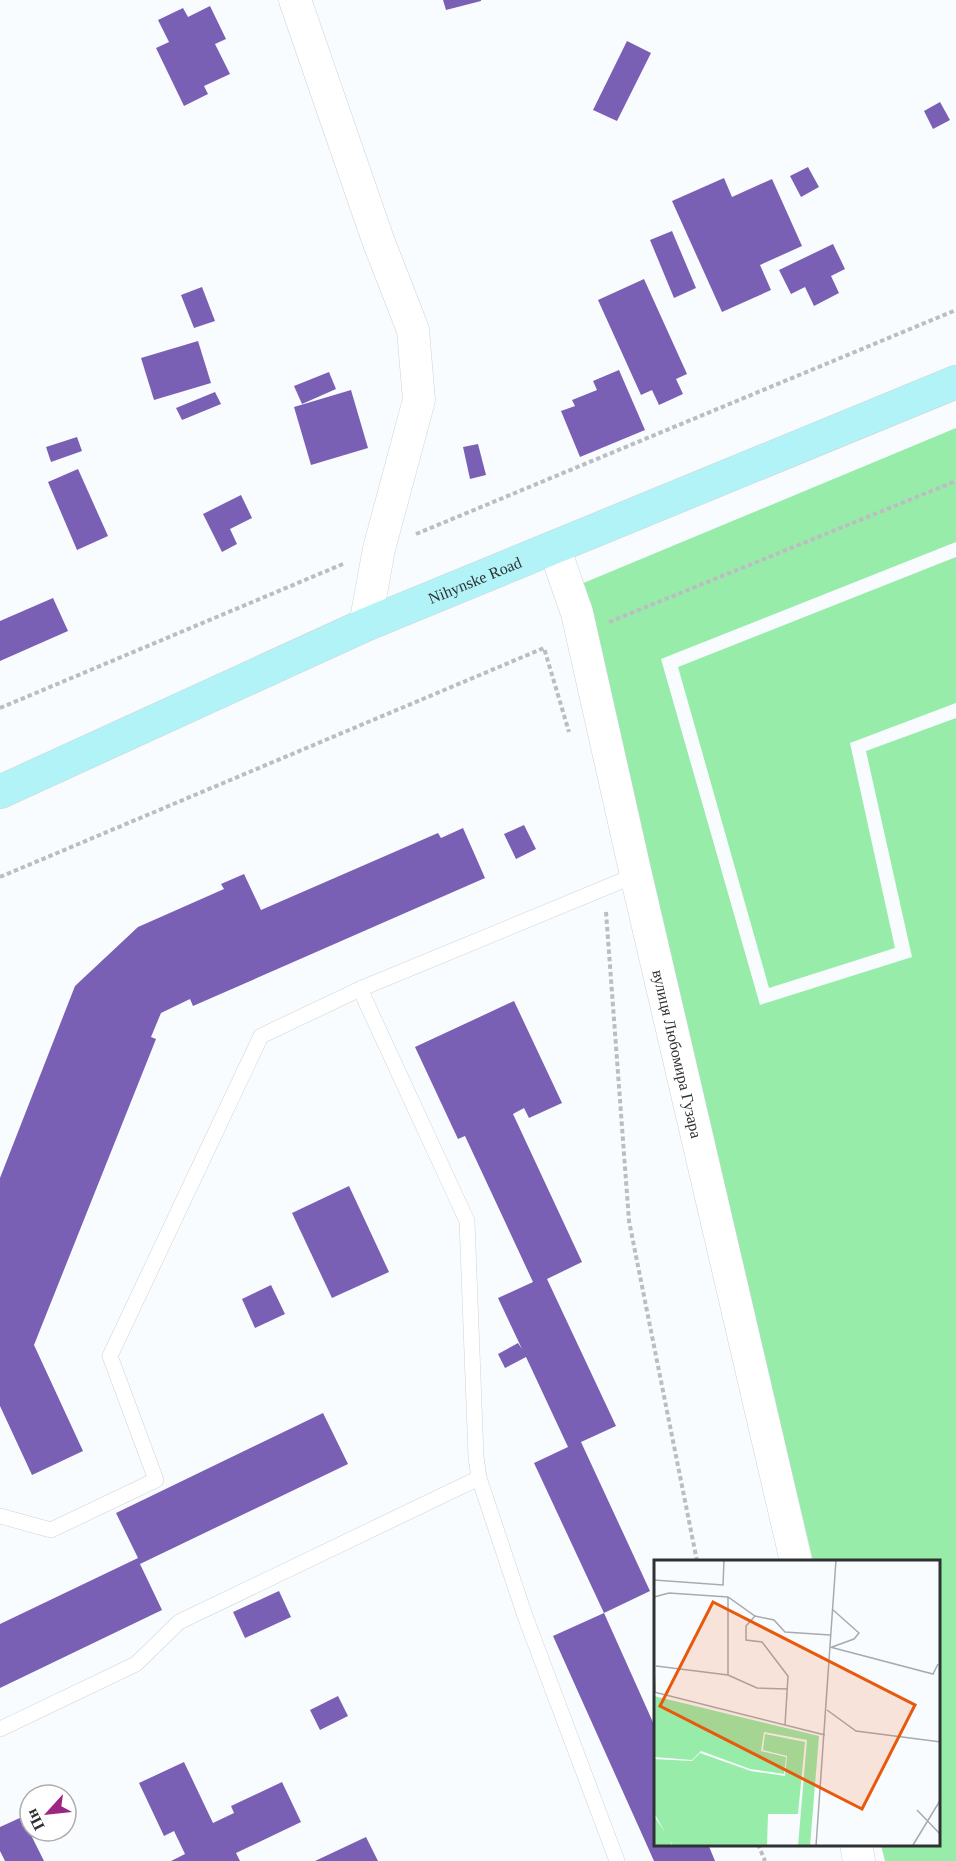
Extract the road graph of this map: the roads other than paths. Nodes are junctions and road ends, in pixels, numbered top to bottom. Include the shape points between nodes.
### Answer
1 (295, 0) edge
2 (956, 382) edge
3 (554, 547) junction
4 (365, 625) junction
5 (0, 792) edge
6 (636, 875) junction
7 (360, 989) junction
8 (479, 1478) junction
9 (0, 1516) edge
10 (796, 1560) edge
11 (0, 1729) edge
12 (856, 1846) edge
13 (617, 1861) edge
14 (859, 1861) edge

1 - 4 street via 413,330 419,400 379,549
2 - 3 main road, Nihynske Road
3 - 4 main road, Nihynske Road
3 - 6 street, вулиця Любомира Гузара via 577,613
4 - 5 main road, Nihynske Road
6 - 7 lane
6 - 10 street, вулиця Любомира Гузара
7 - 8 lane via 467,1221
7 - 9 lane via 261,1036 110,1356 156,1480 51,1530
8 - 11 lane via 179,1622 136,1664
8 - 13 lane via 525,1616
12 - 14 street

